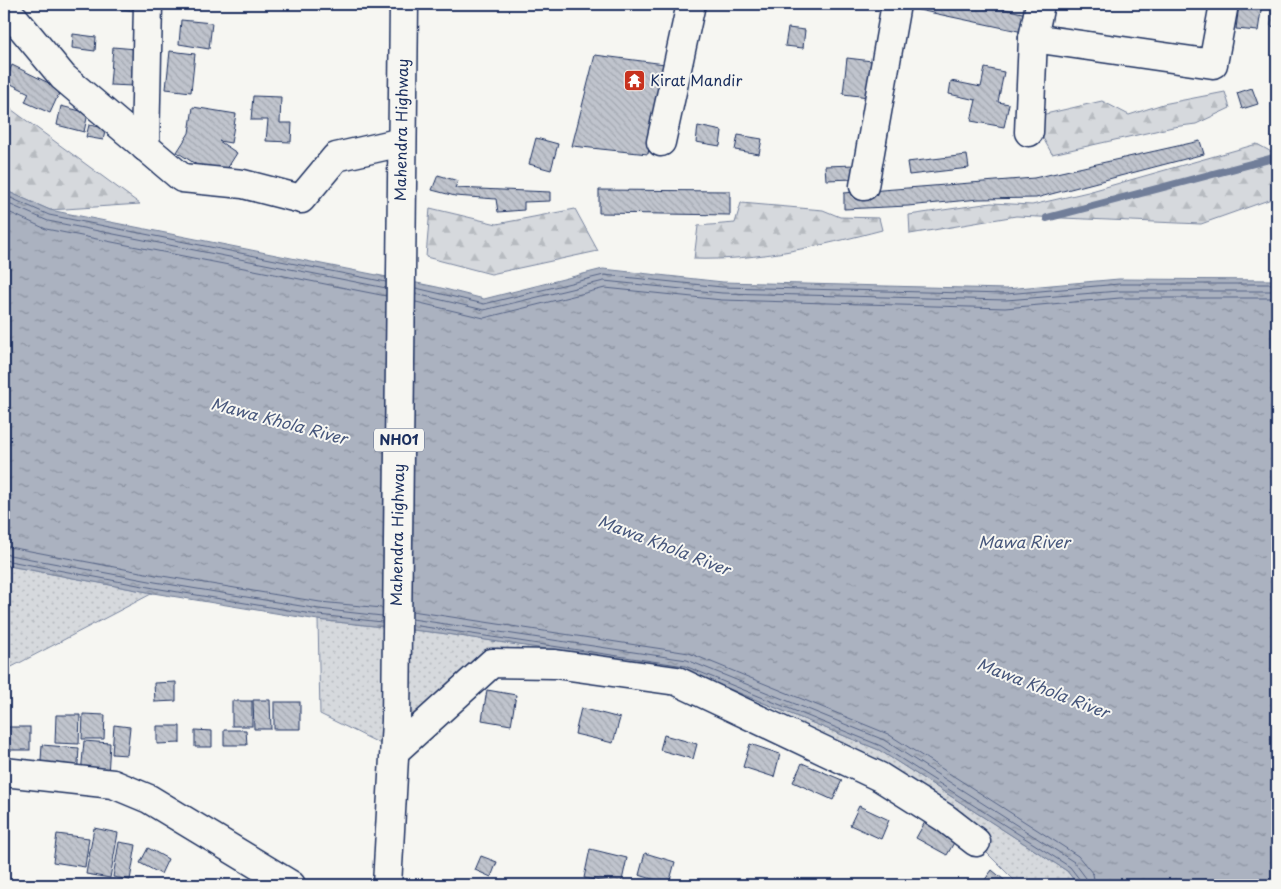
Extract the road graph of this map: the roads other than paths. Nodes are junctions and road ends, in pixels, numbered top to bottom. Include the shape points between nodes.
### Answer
1 (148, 4) edge
2 (404, 4) edge
3 (691, 4) edge
4 (896, 4) edge
5 (1040, 4) edge
6 (1224, 4) edge
7 (4, 13) edge
8 (1033, 38) junction
9 (1029, 132) dead end
10 (661, 142) dead end
11 (145, 147) junction
12 (402, 150) junction
13 (864, 186) dead end
14 (395, 751) junction
15 (4, 772) edge
16 (976, 842) dead end
17 (291, 885) edge
18 (387, 885) edge

1 - 11 main road
2 - 12 main road, Mahendra Highway / NH01
3 - 10 main road
4 - 13 main road
5 - 8 main road
6 - 8 main road via 1213,64
7 - 11 main road via 14,18 63,77
8 - 9 main road
11 - 12 main road via 182,178 243,184 301,199 336,157
12 - 14 main road, Mahendra Highway / NH01
14 - 16 main road via 492,663 555,664 678,681 880,777
14 - 18 main road, Mahendra Highway / NH01
15 - 17 main road via 113,784 149,799

